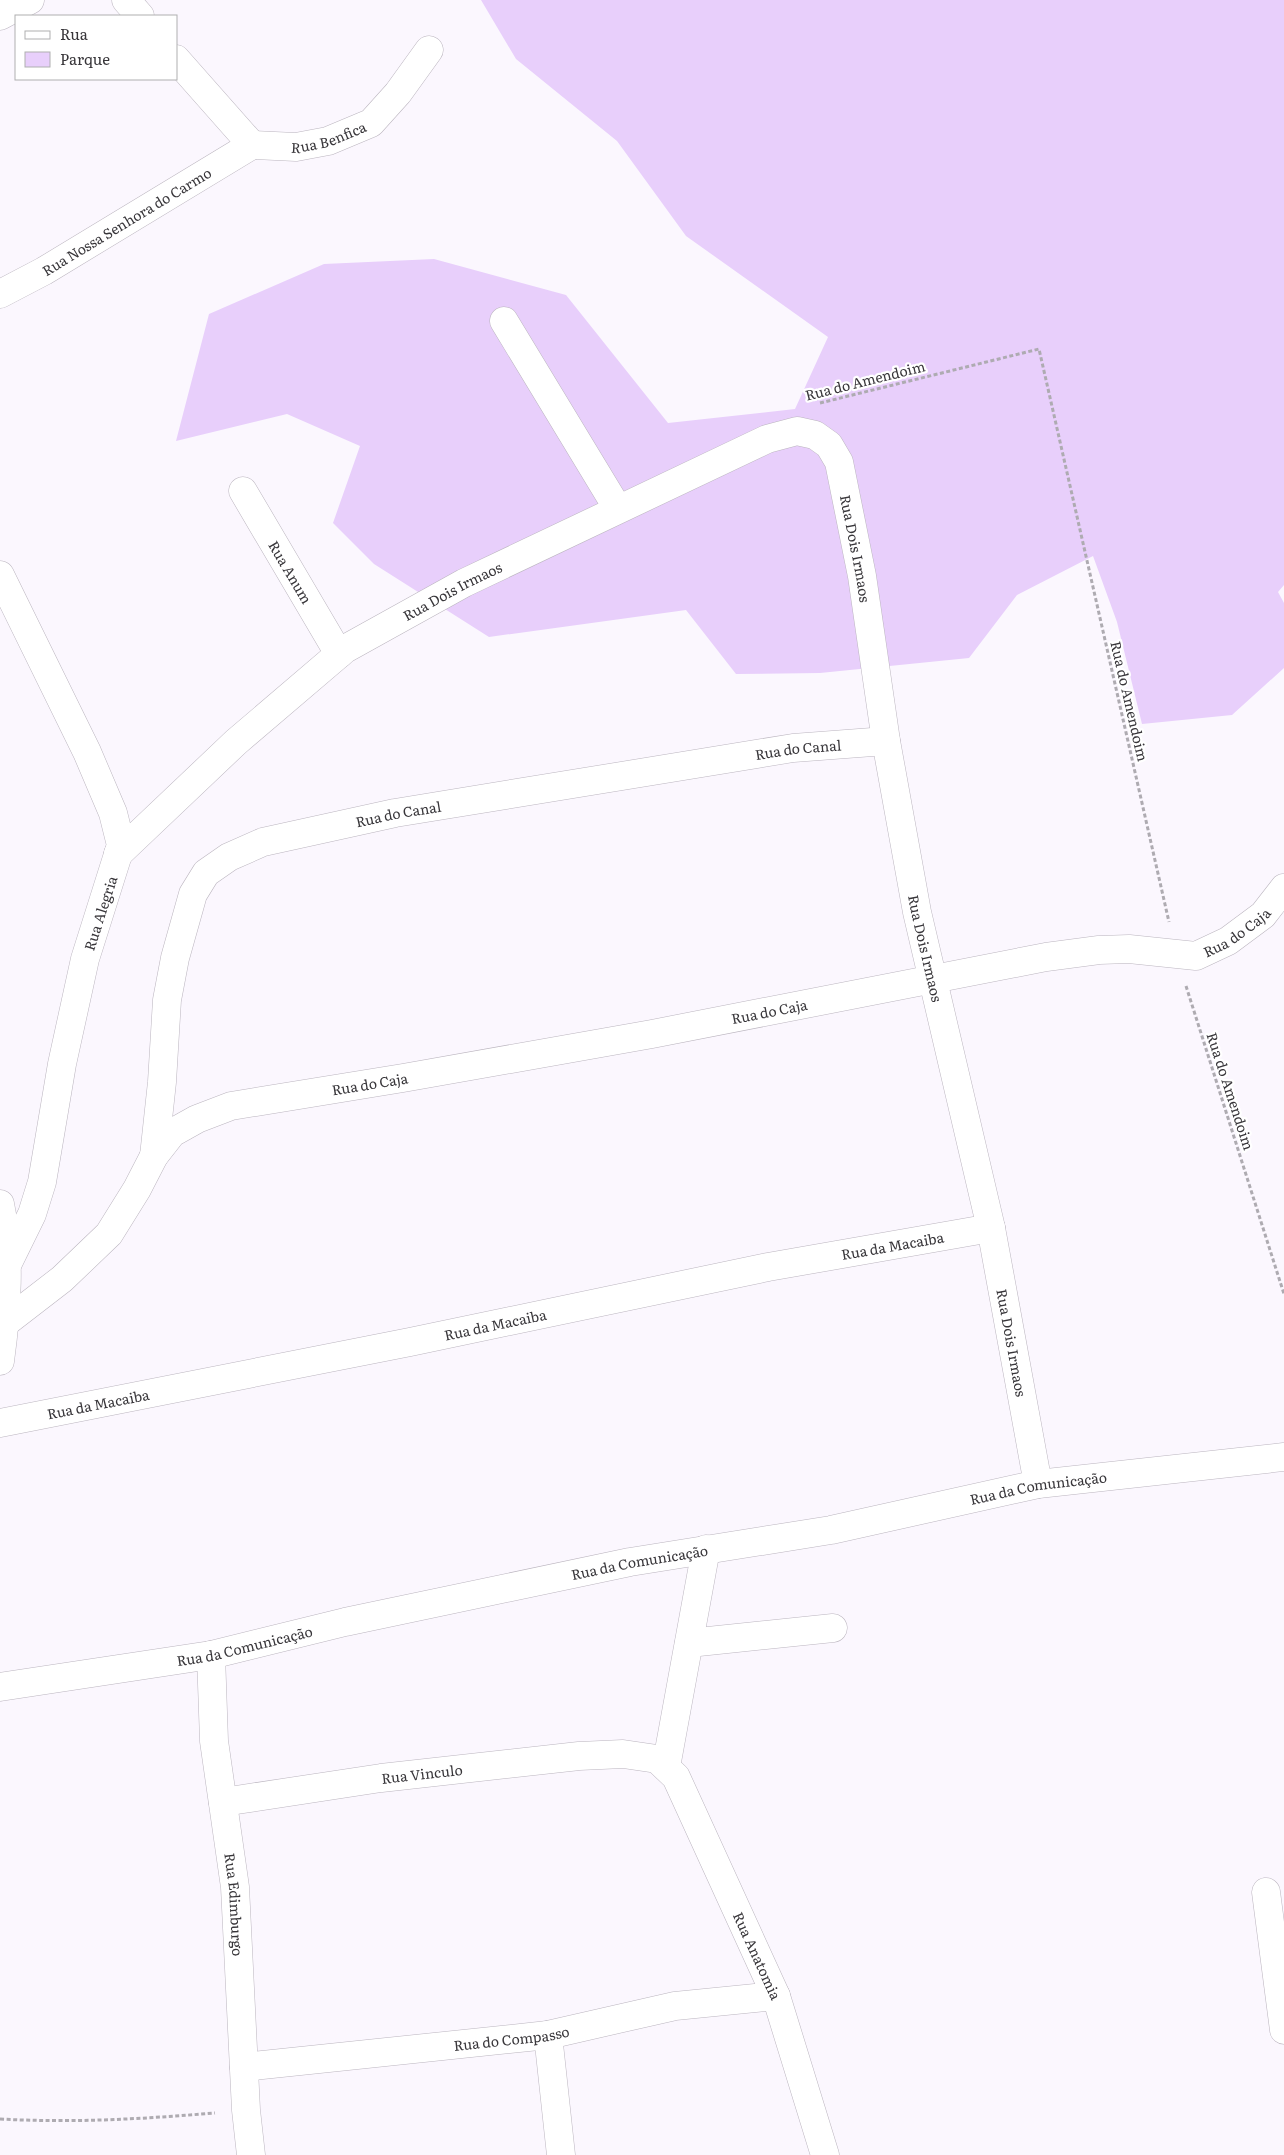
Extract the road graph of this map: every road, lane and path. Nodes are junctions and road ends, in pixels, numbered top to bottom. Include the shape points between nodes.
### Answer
1 (30, 0) edge
2 (126, 0) edge
3 (139, 15) edge
4 (0, 16) edge
5 (429, 50) dead end
6 (178, 62) edge
7 (252, 145) junction
8 (0, 294) edge
9 (504, 321) dead end
10 (814, 404) dead end
11 (243, 491) dead end
12 (618, 509) junction
13 (0, 575) edge
14 (339, 654) junction
15 (886, 741) junction
16 (118, 854) junction
17 (1284, 888) edge
18 (1176, 956) junction
19 (932, 980) junction
20 (154, 1156) junction
21 (0, 1204) edge
22 (991, 1228) junction
23 (6, 1267) junction
24 (1284, 1294) edge
25 (3, 1308) edge
26 (0, 1361) edge
27 (0, 1423) edge
28 (1284, 1457) edge
29 (1038, 1484) junction
30 (706, 1549) junction
31 (833, 1628) dead end
32 (689, 1643) junction
33 (211, 1655) junction
34 (0, 1687) edge
35 (623, 1754) joint
36 (666, 1767) junction
37 (223, 1802) junction
38 (1266, 1892) dead end
39 (776, 1996) junction
40 (1284, 2030) edge
41 (548, 2035) junction
42 (244, 2067) junction
43 (246, 2110) junction
44 (0, 2119) edge
45 (251, 2155) edge
46 (561, 2155) edge
47 (825, 2155) edge

1 - 4 street
2 - 3 street
5 - 7 street, Rua Benfica via 371,123 328,141 296,147
6 - 7 street
7 - 8 street, Rua Nossa Senhora do Carmo via 44,272
9 - 12 street
10 - 18 path, Rua do Amendoim via 1039,349
11 - 14 street, Rua Anum
12 - 14 street, Rua Dois Irmaos via 464,583
12 - 15 street, Rua Dois Irmaos via 767,438 797,431 815,435 829,445 839,462 862,576
13 - 16 street, Rua Alegria via 87,752 113,813 120,845
14 - 16 street, Rua Dois Irmaos via 236,742
15 - 19 street, Rua Dois Irmaos
15 - 20 street, Rua do Canal via 793,748 405,812 263,842 229,857 206,873 193,894 175,958 167,1000
16 - 23 street, Rua Alegria via 85,959 62,1064 42,1182 32,1214
17 - 18 street, Rua do Caja via 1263,915 1228,941 1196,956
18 - 19 street, Rua do Caja via 1129,949 1099,950
18 - 24 path, Rua do Amendoim
19 - 20 street, Rua do Caja via 652,1034 231,1106 172,1133
19 - 22 street, Rua Dois Irmaos
20 - 25 street via 138,1189 109,1234 62,1279
21 - 23 street
22 - 27 street, Rua da Macaiba via 768,1267
22 - 29 street, Rua Dois Irmaos
23 - 25 street
25 - 26 street
28 - 29 street, Rua da Comunicação
29 - 30 street, Rua da Comunicação via 831,1530
30 - 32 street
30 - 33 street, Rua da Comunicação via 345,1622
31 - 32 street
32 - 36 street
33 - 34 street, Rua da Comunicação
33 - 37 street, Rua Edimburgo via 214,1741
35 - 36 street, Rua Anatomia via 657,1759
35 - 37 street, Rua Vinculo via 381,1778
36 - 39 street, Rua Anatomia via 676,1777 701,1827
37 - 42 street, Rua Edimburgo via 235,1887
38 - 40 street
39 - 41 street, Rua do Compasso via 675,2006
39 - 47 street, Rua Anatomia
41 - 42 street, Rua do Compasso
41 - 46 street
42 - 43 street, Rua Edimburgo
43 - 44 path via 117,2121
43 - 45 street, Rua Edimburgo

